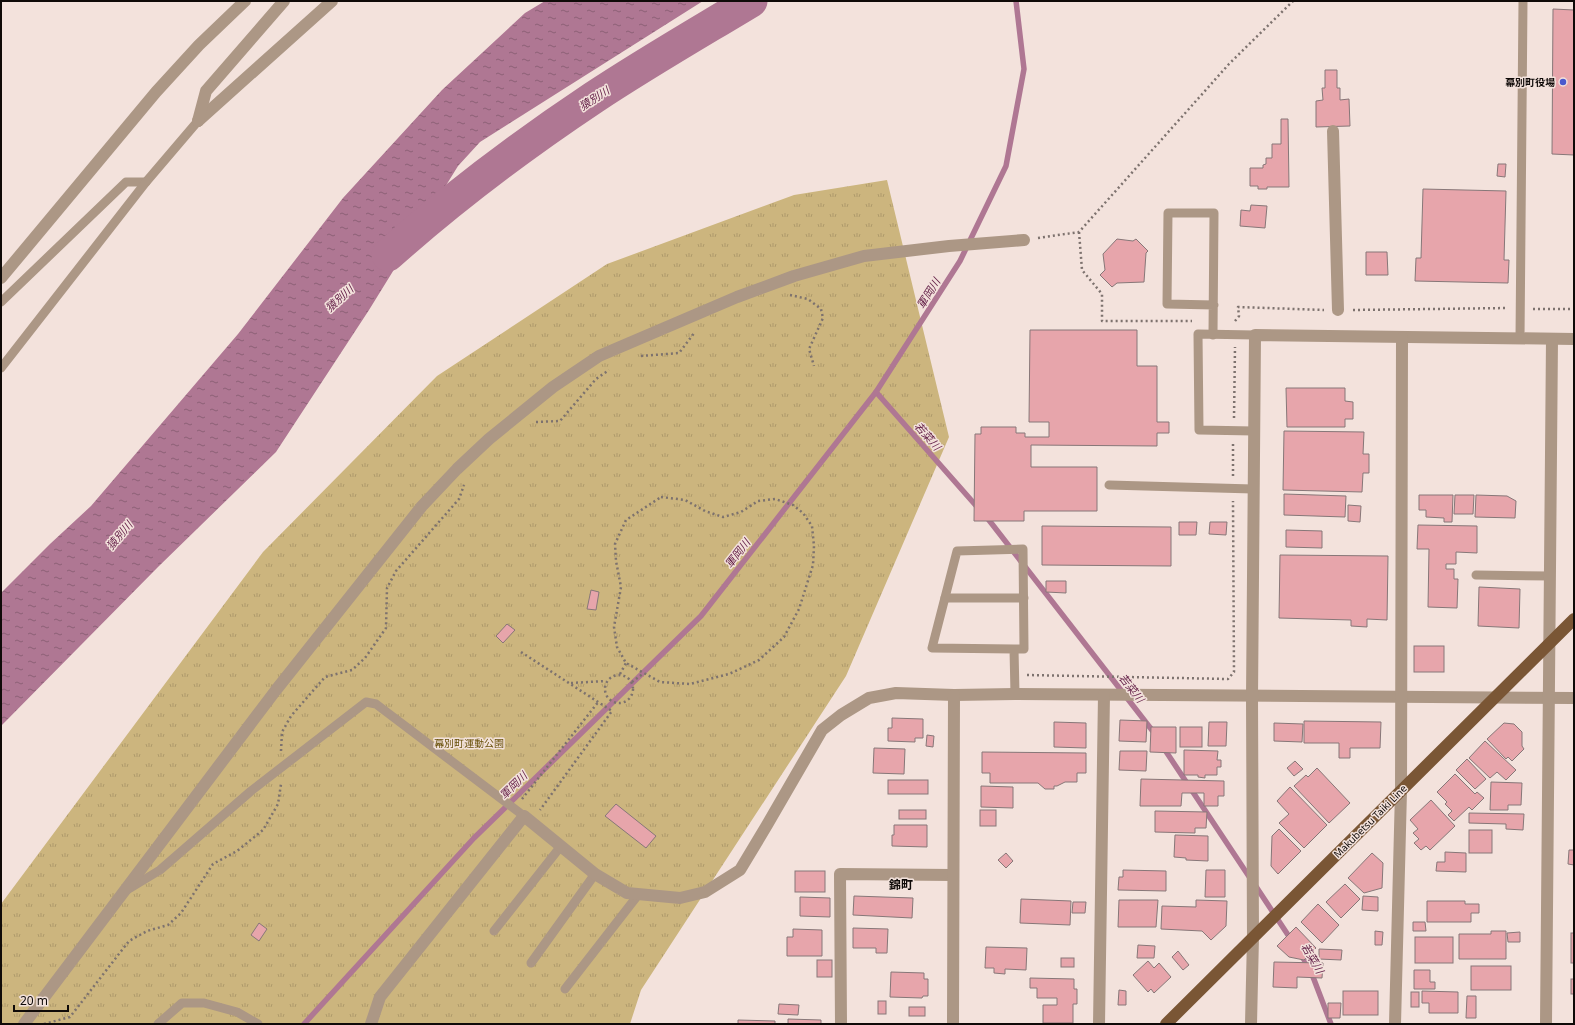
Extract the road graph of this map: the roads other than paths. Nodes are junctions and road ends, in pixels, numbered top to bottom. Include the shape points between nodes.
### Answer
1 (245, 1) edge
2 (284, 1) edge
3 (332, 1) edge
4 (1523, 1) edge
5 (198, 121) junction
6 (1333, 131) dead end
7 (146, 182) junction
8 (1024, 240) road end
9 (1, 278) edge
10 (1, 302) edge
11 (1214, 305) junction
12 (1338, 310) road end
13 (1213, 335) junction
14 (1255, 336) junction
15 (1402, 338) junction
16 (1520, 339) junction
17 (1552, 339) junction
18 (1574, 339) edge
19 (1, 368) edge
20 (1254, 431) junction
21 (1109, 485) dead end
22 (1253, 489) junction
23 (1476, 575) dead end
24 (1550, 576) junction
25 (945, 598) junction
26 (1024, 598) junction
27 (1574, 619) edge
28 (1549, 644) junction
29 (1014, 650) junction
30 (1015, 694) junction
31 (1104, 695) junction
32 (954, 696) junction
33 (1252, 697) junction
34 (1400, 697) junction
35 (1496, 698) junction
36 (1549, 698) junction
37 (1574, 698) edge
38 (1401, 791) junction
39 (528, 819) junction
40 (561, 846) junction
41 (595, 874) junction
42 (952, 875) junction
43 (124, 892) junction
44 (638, 894) junction
45 (494, 931) dead end
46 (1253, 937) junction
47 (532, 963) dead end
48 (565, 989) dead end
49 (24, 1024) edge
50 (158, 1024) edge
51 (258, 1024) edge
52 (371, 1024) edge
53 (841, 1024) edge
54 (953, 1024) edge
55 (1098, 1024) edge
56 (1166, 1024) edge
57 (1250, 1024) edge
58 (1395, 1024) edge
59 (1546, 1024) edge

1 - 9 street via 199,45 156,92
2 - 5 street via 206,91
3 - 5 street
4 - 16 lane
5 - 7 lane
6 - 12 street
7 - 10 lane via 126,182
7 - 19 lane
8 - 43 street via 864,256 794,276 736,297 599,356 553,387 489,439 422,506 276,690
11 - 11 lane via 1167,304 1168,213 1214,214
11 - 13 lane
13 - 14 lane
13 - 20 lane via 1198,334 1199,430
14 - 15 street
14 - 20 street
15 - 16 street
15 - 34 street
16 - 17 street
17 - 18 street
17 - 24 street
20 - 22 street
21 - 22 lane
22 - 33 street
23 - 24 lane
24 - 28 street
25 - 26 lane
25 - 26 lane via 957,551 1023,549
25 - 29 lane via 932,648
26 - 29 lane via 1024,649
27 - 28 main road, Makubetsu Taiki Line
28 - 35 main road, Makubetsu Taiki Line
28 - 36 street
29 - 30 lane
30 - 31 street
30 - 32 street
31 - 33 street
31 - 55 street
32 - 42 street
32 - 44 street via 896,693 869,698 841,715 822,730 740,870 705,892 680,898
33 - 34 street
33 - 46 street
34 - 35 street
34 - 38 street
35 - 36 street
35 - 38 main road, Makubetsu Taiki Line
36 - 37 street
36 - 59 street
38 - 46 main road, Makubetsu Taiki Line
38 - 58 street
39 - 40 street
39 - 43 lane via 376,704 366,702 281,768 160,870
39 - 52 street via 380,997
40 - 41 street
40 - 45 lane
41 - 44 street via 627,893
41 - 47 lane
42 - 53 street via 840,874
42 - 54 street
43 - 49 street
44 - 48 lane
46 - 56 main road, Makubetsu Taiki Line
46 - 57 street
50 - 51 lane via 182,1003 204,1003 237,1012

